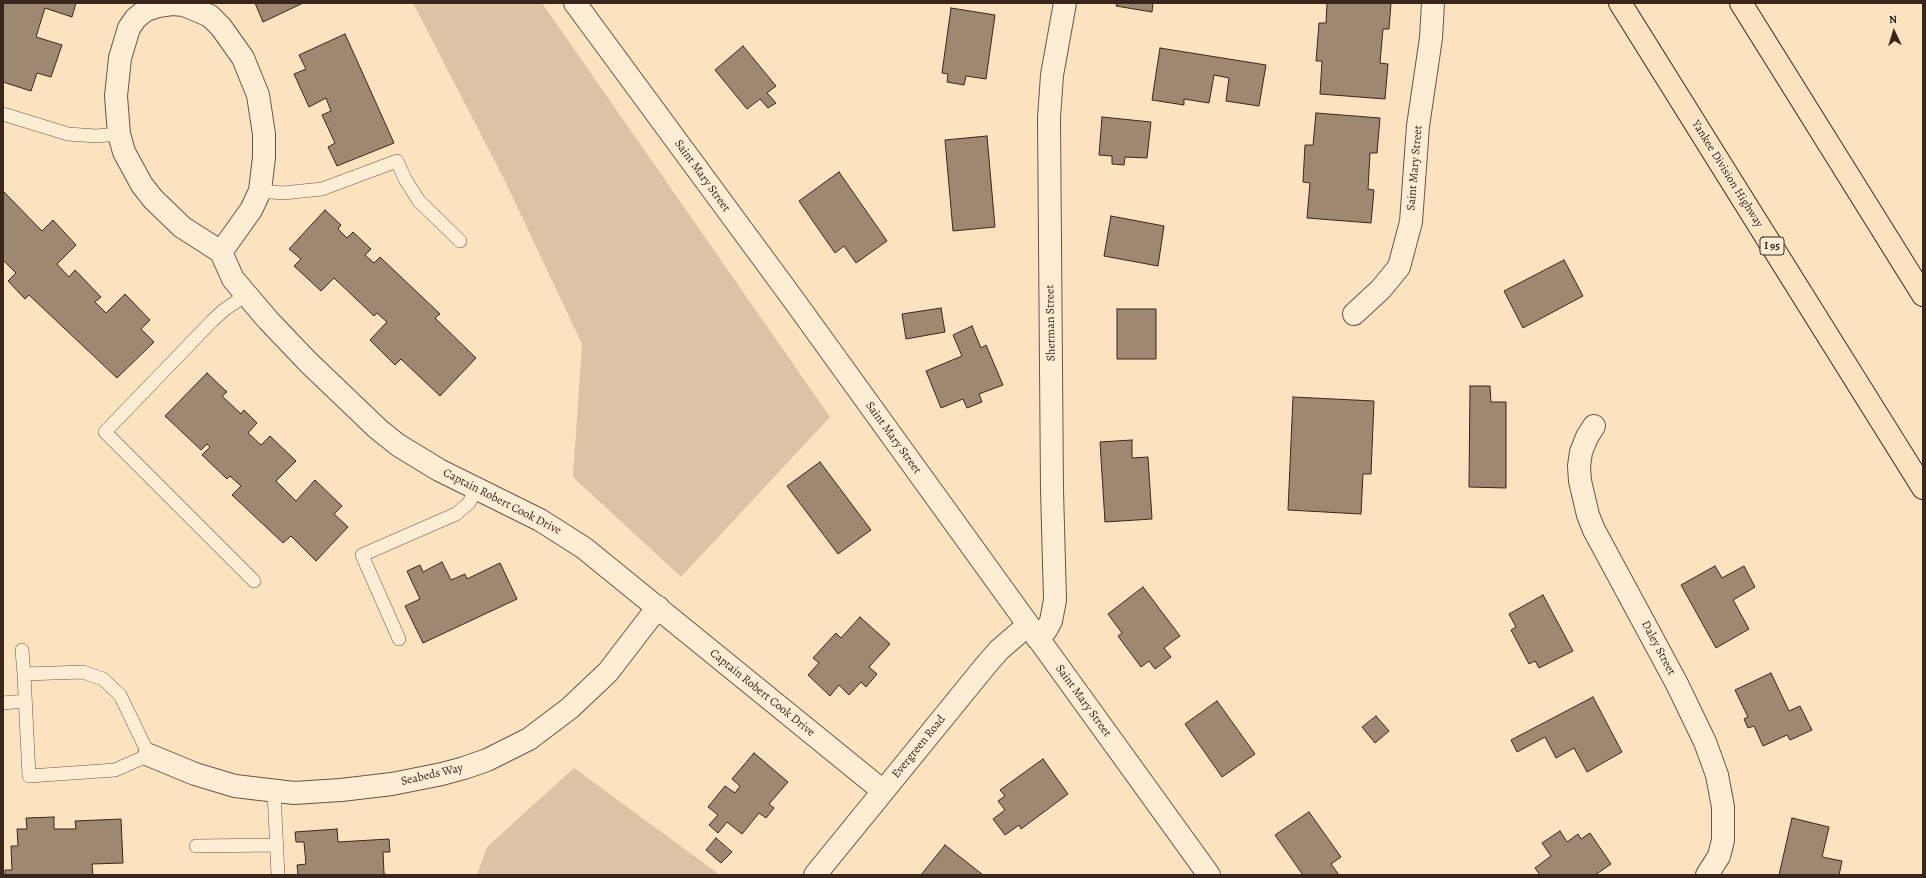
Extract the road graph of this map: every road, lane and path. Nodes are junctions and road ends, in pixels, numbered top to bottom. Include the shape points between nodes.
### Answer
1 (575, 3) edge
2 (1065, 3) edge
3 (1434, 3) edge
4 (1620, 3) edge
5 (1741, 3) edge
6 (158, 4) edge
7 (3, 114) edge
8 (119, 134) junction
9 (260, 191) junction
10 (460, 241) dead end
11 (221, 252) junction
12 (246, 295) junction
13 (1923, 295) edge
14 (1354, 314) dead end
15 (1594, 426) dead end
16 (476, 488) junction
17 (1923, 488) edge
18 (254, 581) dead end
19 (658, 607) junction
20 (1033, 632) junction
21 (399, 639) dead end
22 (22, 650) dead end
23 (24, 674) junction
24 (25, 702) junction
25 (3, 703) edge
26 (149, 755) junction
27 (883, 791) junction
28 (274, 792) junction
29 (276, 845) junction
30 (196, 846) dead end
31 (278, 875) edge
32 (815, 875) edge
33 (1209, 875) edge
34 (1707, 875) edge

1 - 20 street, Saint Mary Street
2 - 20 street, Sherman Street via 1052,75 1049,118 1055,600 1051,621 1046,630
3 - 14 street, Saint Mary Street via 1418,126 1411,222 1399,267 1381,289
4 - 17 highway, Yankee Division Highway / I 95
5 - 13 highway
6 - 8 street via 136,18 124,43 116,96
6 - 9 street via 184,6 210,16 222,27 243,58 252,77 262,114 264,157
7 - 8 lane via 68,134
8 - 11 street via 132,169 153,199 182,227
9 - 10 lane via 283,193 322,189 397,161 405,179 420,201
9 - 11 street via 251,210
11 - 12 street, Captain Robert Cook Drive via 233,279
12 - 16 street, Captain Robert Cook Drive via 308,362 378,429 417,458
12 - 18 lane via 212,321 105,432
15 - 34 street, Daley Street via 1586,437 1579,466 1588,515 1677,684 1705,742 1719,783 1723,807 1723,840 1719,856
16 - 19 street, Captain Robert Cook Drive via 562,533
16 - 21 lane via 469,503 456,514 362,555
19 - 27 street, Captain Robert Cook Drive
19 - 28 street, Seabeds Way via 608,672 590,690 550,725 508,750 464,768 419,779 323,792
20 - 27 street, Evergreen Road via 999,650
20 - 33 street, Saint Mary Street
22 - 23 lane
23 - 24 lane
23 - 26 lane via 84,672 103,679 120,695
24 - 25 lane
24 - 26 lane via 29,776 115,770
26 - 28 street, Seabeds Way via 235,786
27 - 32 street, Evergreen Road
28 - 29 lane
29 - 30 lane
29 - 31 lane

